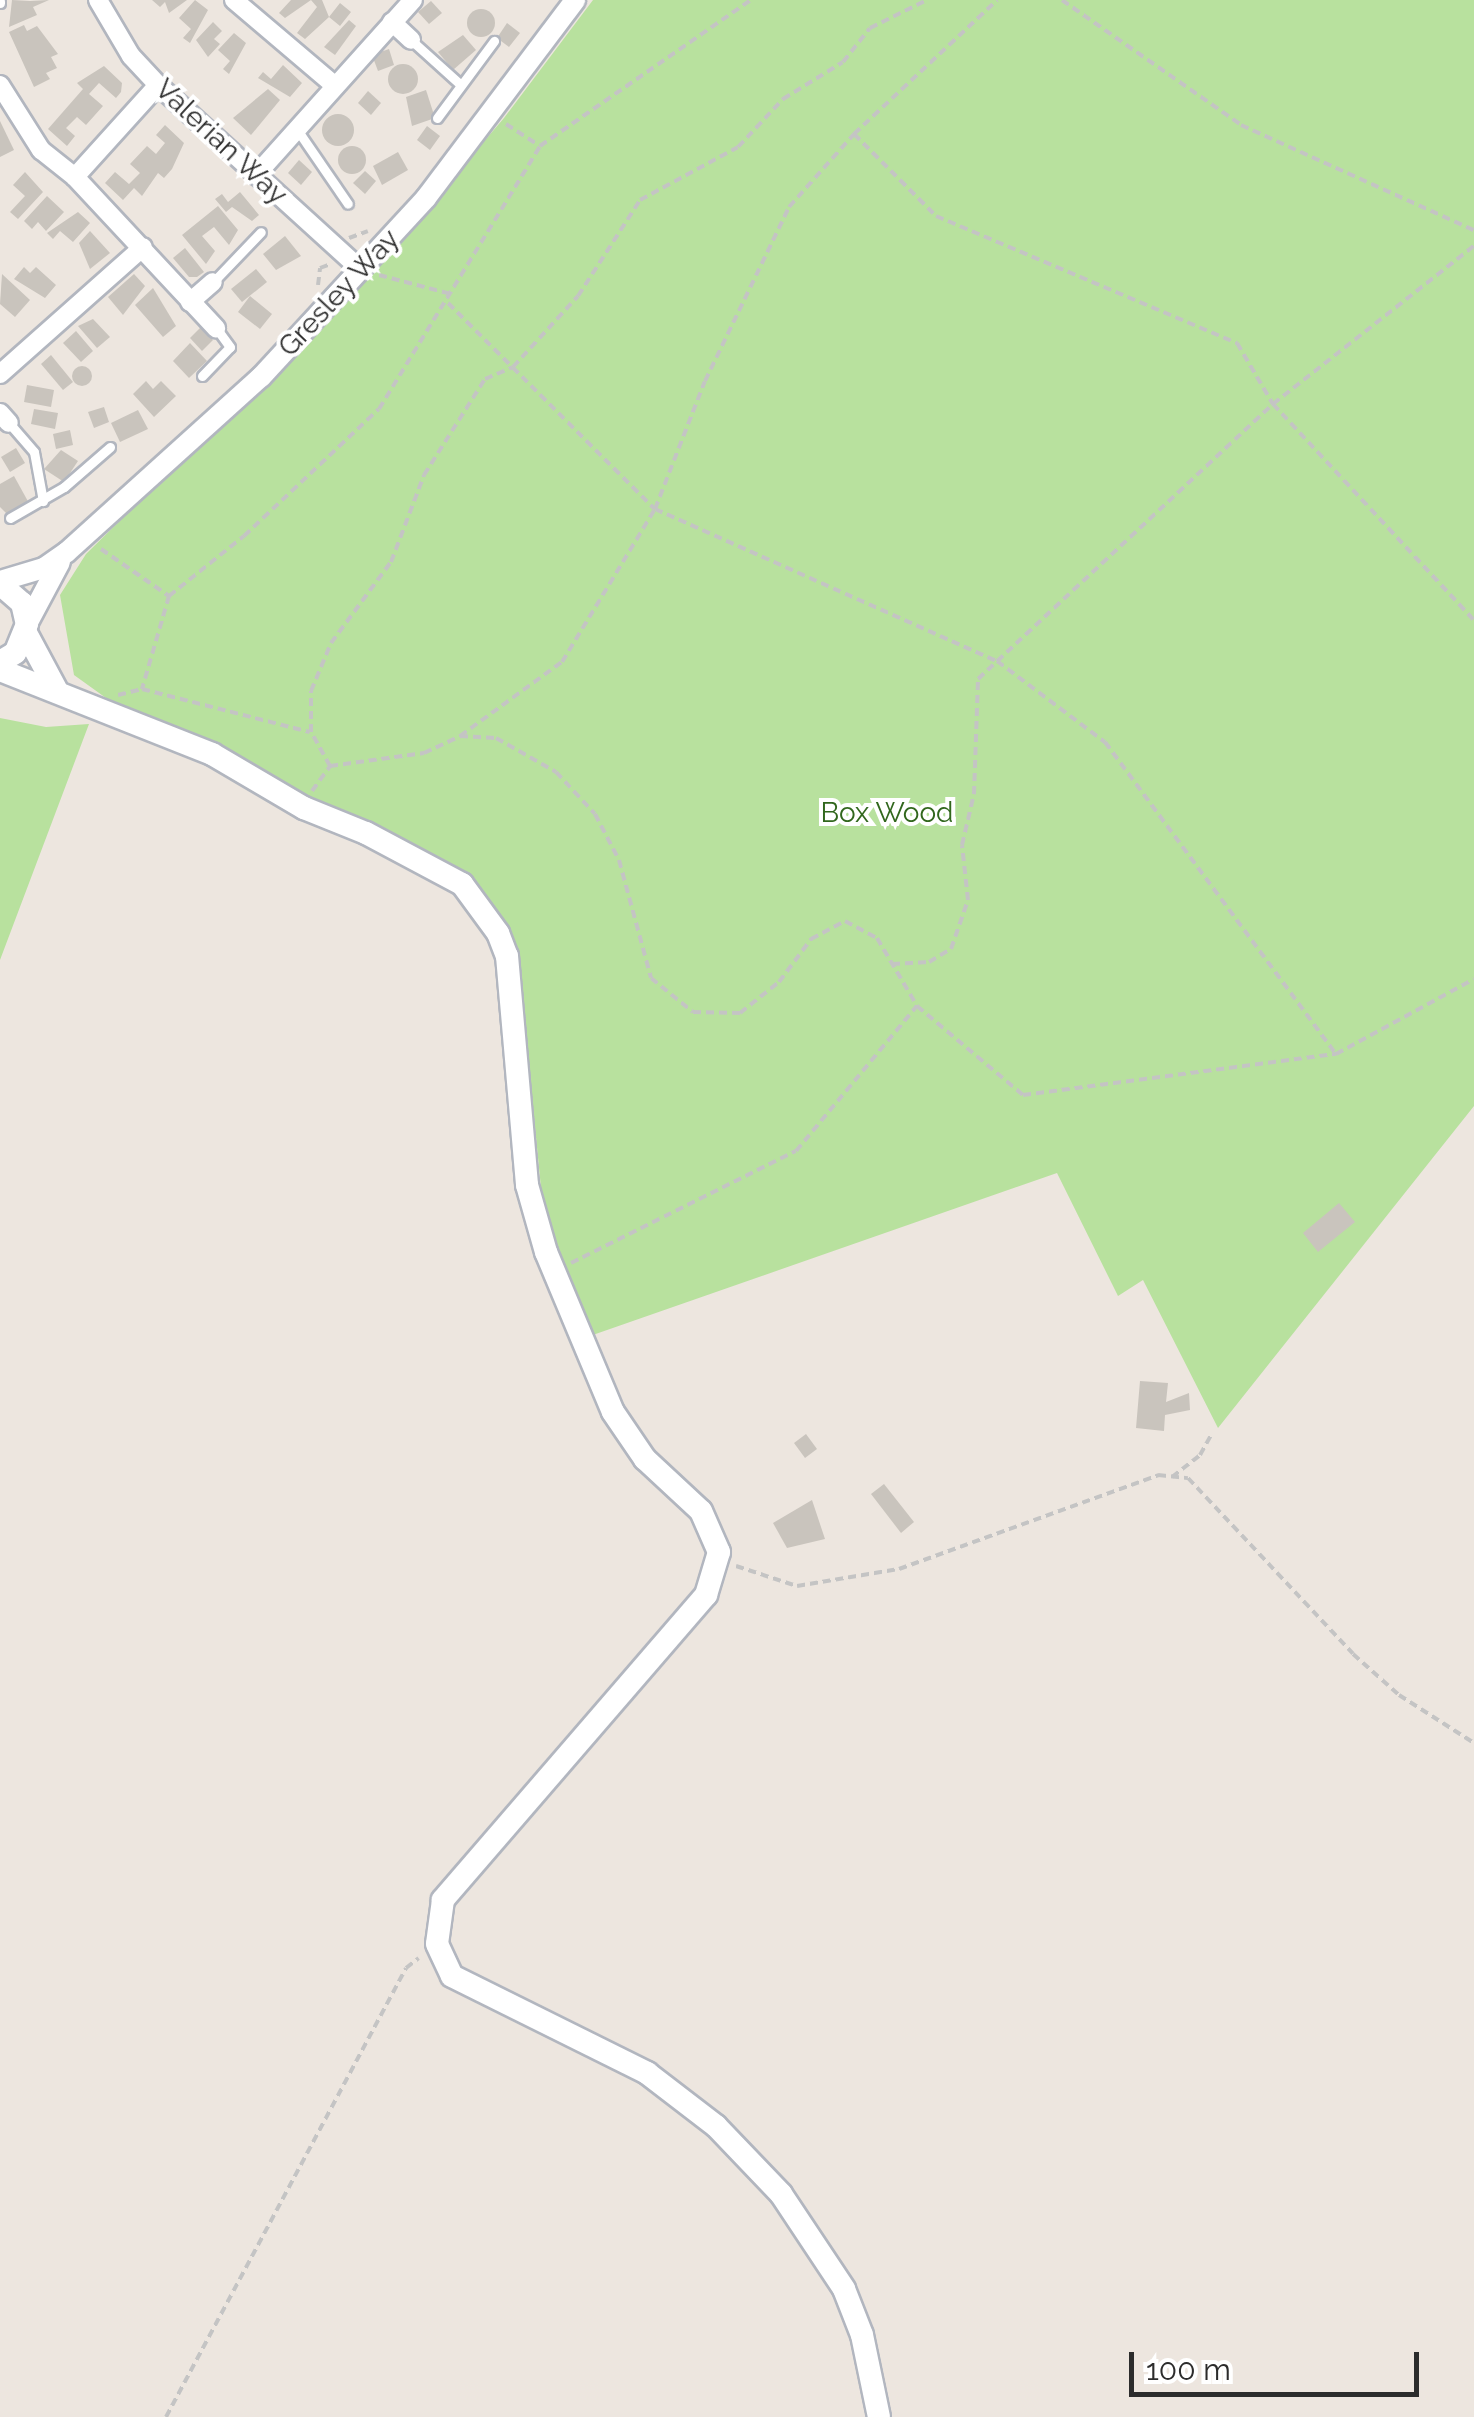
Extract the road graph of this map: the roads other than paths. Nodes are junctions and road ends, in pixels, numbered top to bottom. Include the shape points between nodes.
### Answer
1 (98, 0) edge
2 (234, 0) edge
3 (414, 0) edge
4 (575, 0) edge
5 (392, 22) junction
6 (412, 40) joint
7 (494, 40) dead end
8 (332, 83) junction
9 (462, 85) junction
10 (158, 86) junction
11 (1, 88) edge
12 (437, 118) dead end
13 (298, 131) junction
14 (256, 176) junction
15 (74, 177) junction
16 (348, 204) dead end
17 (261, 232) dead end
18 (143, 247) junction
19 (362, 270) junction
20 (214, 282) joint
21 (190, 302) junction
22 (216, 328) joint
23 (0, 374) edge
24 (202, 376) dead end
25 (5, 418) edge
26 (110, 446) dead end
27 (43, 501) junction
28 (10, 518) dead end
29 (67, 552) junction
30 (0, 582) edge
31 (26, 629) junction
32 (0, 666) edge
33 (56, 688) junction
34 (879, 2417) edge

1 - 10 street, Valerian Way via 130,56
2 - 8 street
3 - 5 street
4 - 19 street, Gresley Way via 492,116
5 - 6 street
5 - 8 street
6 - 9 lane
7 - 9 lane
8 - 13 street
9 - 12 lane
10 - 14 street, Valerian Way
10 - 15 street
11 - 15 street via 40,150
13 - 14 street
13 - 16 lane
14 - 19 street, Valerian Way
15 - 18 street
17 - 20 lane
18 - 21 street
18 - 23 street
19 - 29 street, Gresley Way via 206,430
20 - 21 street
21 - 22 street
22 - 24 lane via 230,347
25 - 27 lane via 34,452
26 - 27 lane
27 - 28 lane
29 - 30 street, Gresley Way
29 - 31 street, Gresley Way via 46,580
30 - 31 main road via 22,603
31 - 32 main road
31 - 33 main road
32 - 33 main road
33 - 34 main road via 89,708 212,754 304,808 462,884 498,934 507,956 527,1185 553,1272 613,1412 645,1458 701,1511 718,1557 706,1595 443,1900 436,1944 452,1976 647,2073 716,2126 781,2194 844,2289 862,2335

